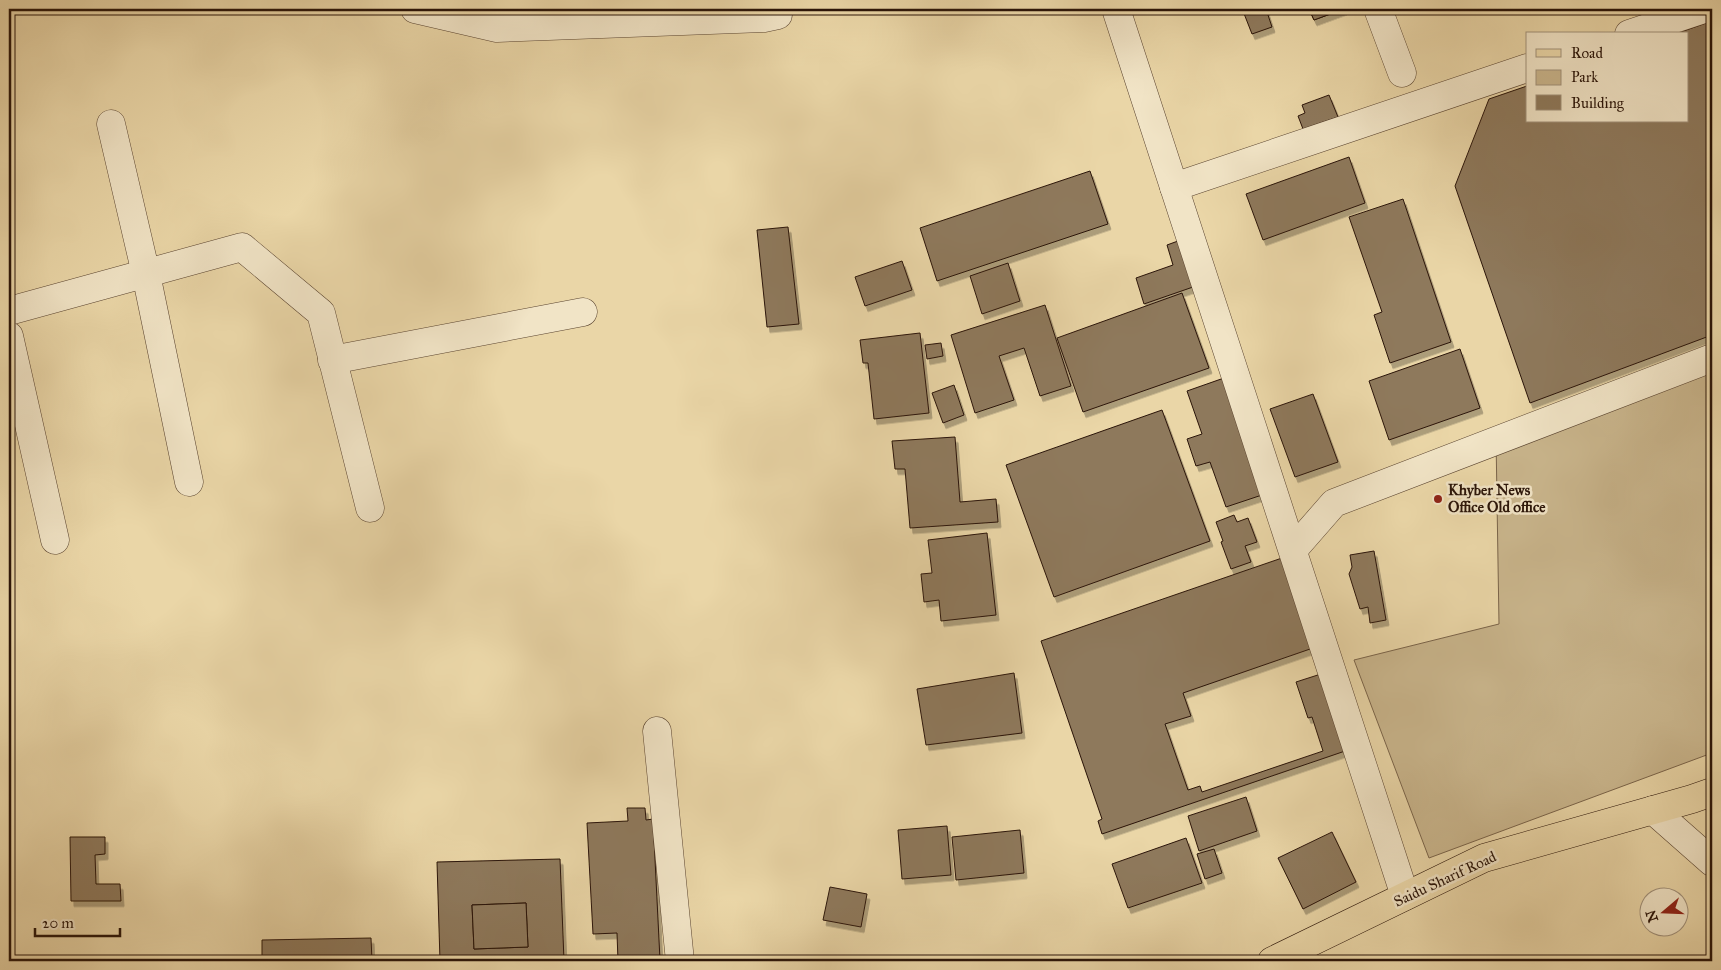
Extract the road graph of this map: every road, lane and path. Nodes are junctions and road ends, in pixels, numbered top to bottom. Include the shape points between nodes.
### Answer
1 (415, 9) edge
2 (778, 9) edge
3 (1116, 9) edge
4 (1378, 9) edge
5 (1704, 9) edge
6 (1635, 32) edge
7 (1526, 68) edge
8 (1402, 73) dead end
9 (111, 124) dead end
10 (1174, 187) junction
11 (146, 274) junction
12 (9, 311) edge
13 (583, 312) dead end
14 (9, 336) edge
15 (1712, 358) edge
16 (332, 360) junction
17 (189, 482) dead end
18 (370, 508) dead end
19 (54, 540) dead end
20 (1292, 550) junction
21 (657, 731) dead end
22 (1712, 792) edge
23 (1653, 810) junction
24 (1712, 862) edge
25 (1405, 896) junction
26 (680, 961) edge
27 (1272, 961) edge

1 - 2 street via 497,28 764,18 778,15
3 - 10 street
4 - 8 street
5 - 6 street
7 - 10 street
9 - 11 street
10 - 20 street
11 - 12 street
11 - 16 street via 242,247 321,313
11 - 17 street
13 - 16 street
14 - 19 street
15 - 20 street via 1334,503
16 - 18 street
20 - 25 street
21 - 26 street
22 - 23 main road, Saidu Sharif Road
23 - 24 street
23 - 25 main road, Saidu Sharif Road via 1484,858
25 - 27 main road, Saidu Sharif Road

